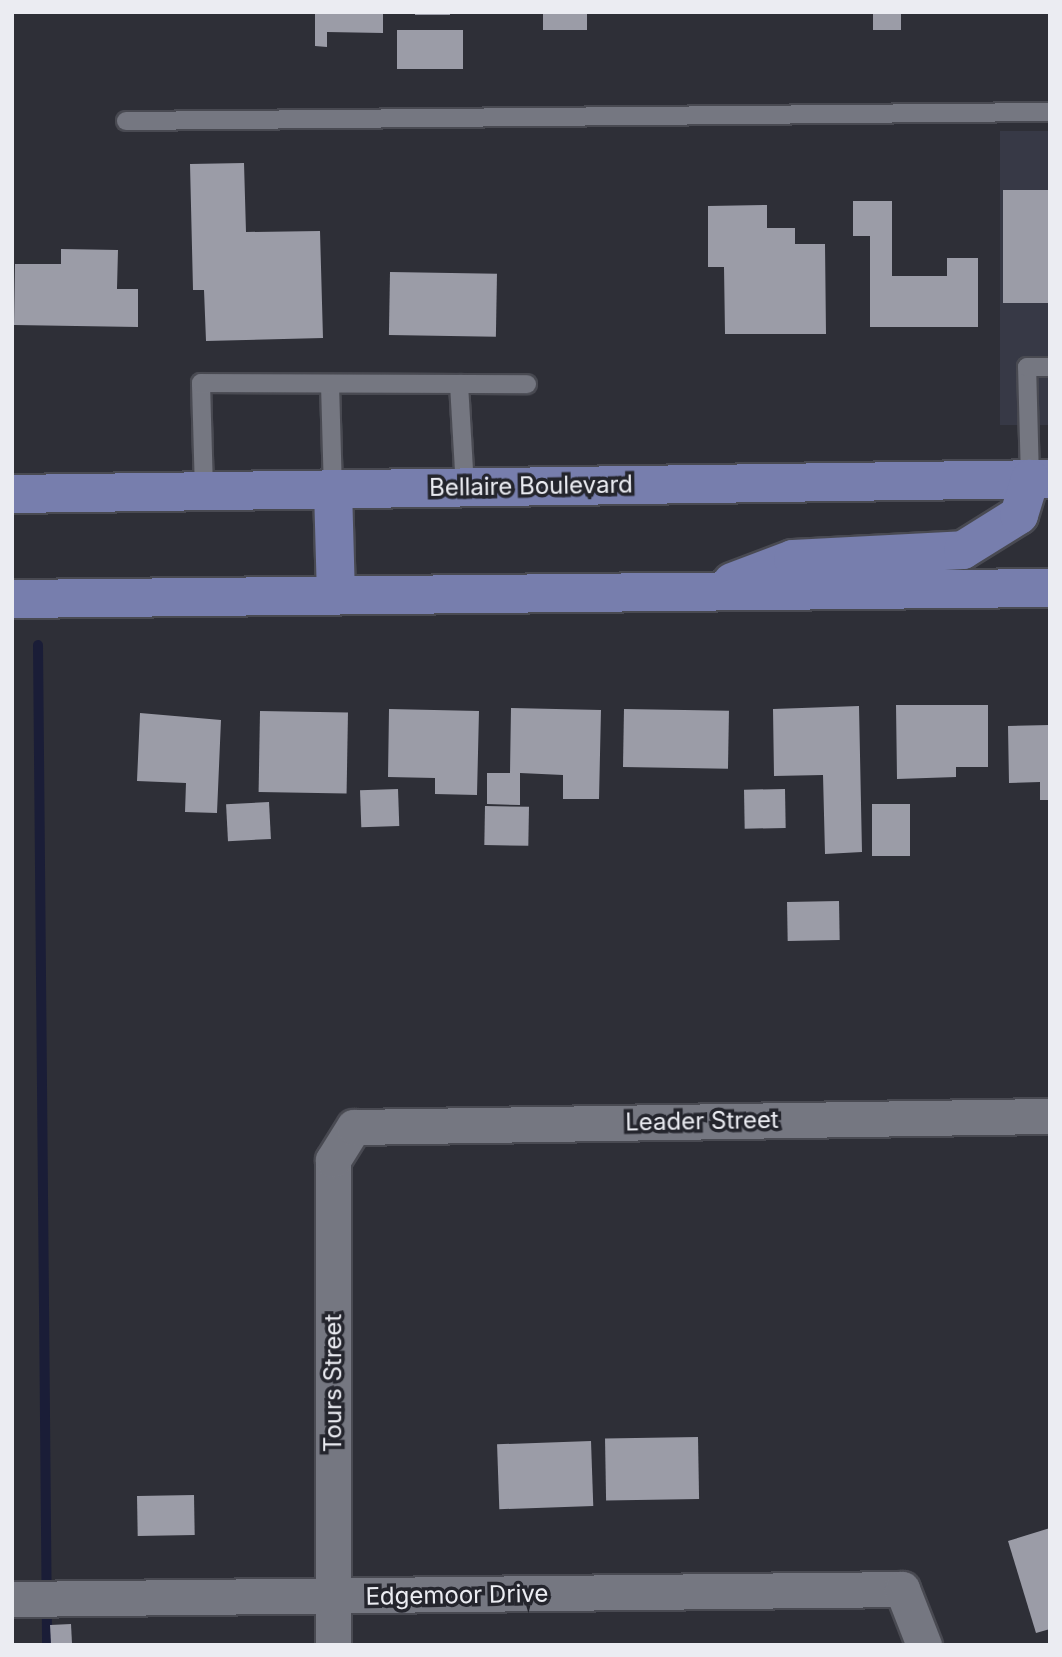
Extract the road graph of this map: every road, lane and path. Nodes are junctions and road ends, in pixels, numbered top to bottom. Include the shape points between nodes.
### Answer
1 (1050, 112) edge
2 (126, 121) dead end
3 (1050, 367) edge
4 (330, 383) junction
5 (459, 384) junction
6 (527, 384) dead end
7 (1040, 479) edge
8 (464, 487) junction
9 (333, 489) junction
10 (204, 491) junction
11 (12, 494) edge
12 (1050, 588) edge
13 (707, 592) junction
14 (335, 595) junction
15 (12, 598) edge
16 (1050, 1116) edge
17 (354, 1127) joint
18 (332, 1597) junction
19 (13, 1599) edge
20 (333, 1645) edge
21 (924, 1645) edge

1 - 2 lane
3 - 7 lane via 1027,368
4 - 5 lane
4 - 9 lane
4 - 10 lane via 201,383
5 - 6 lane
5 - 8 lane
7 - 8 main road, Bellaire Boulevard
7 - 13 main road via 1019,515 963,550 793,559
8 - 9 main road, Bellaire Boulevard
9 - 10 main road, Bellaire Boulevard
9 - 14 main road
10 - 11 main road, Bellaire Boulevard
12 - 13 main road
13 - 14 main road
14 - 15 main road
16 - 17 street, Leader Street
17 - 18 street, Tours Street via 332,1160
18 - 19 street, Edgemoor Drive
18 - 20 street, Tours Street
18 - 21 street, Edgemoor Drive via 902,1589

